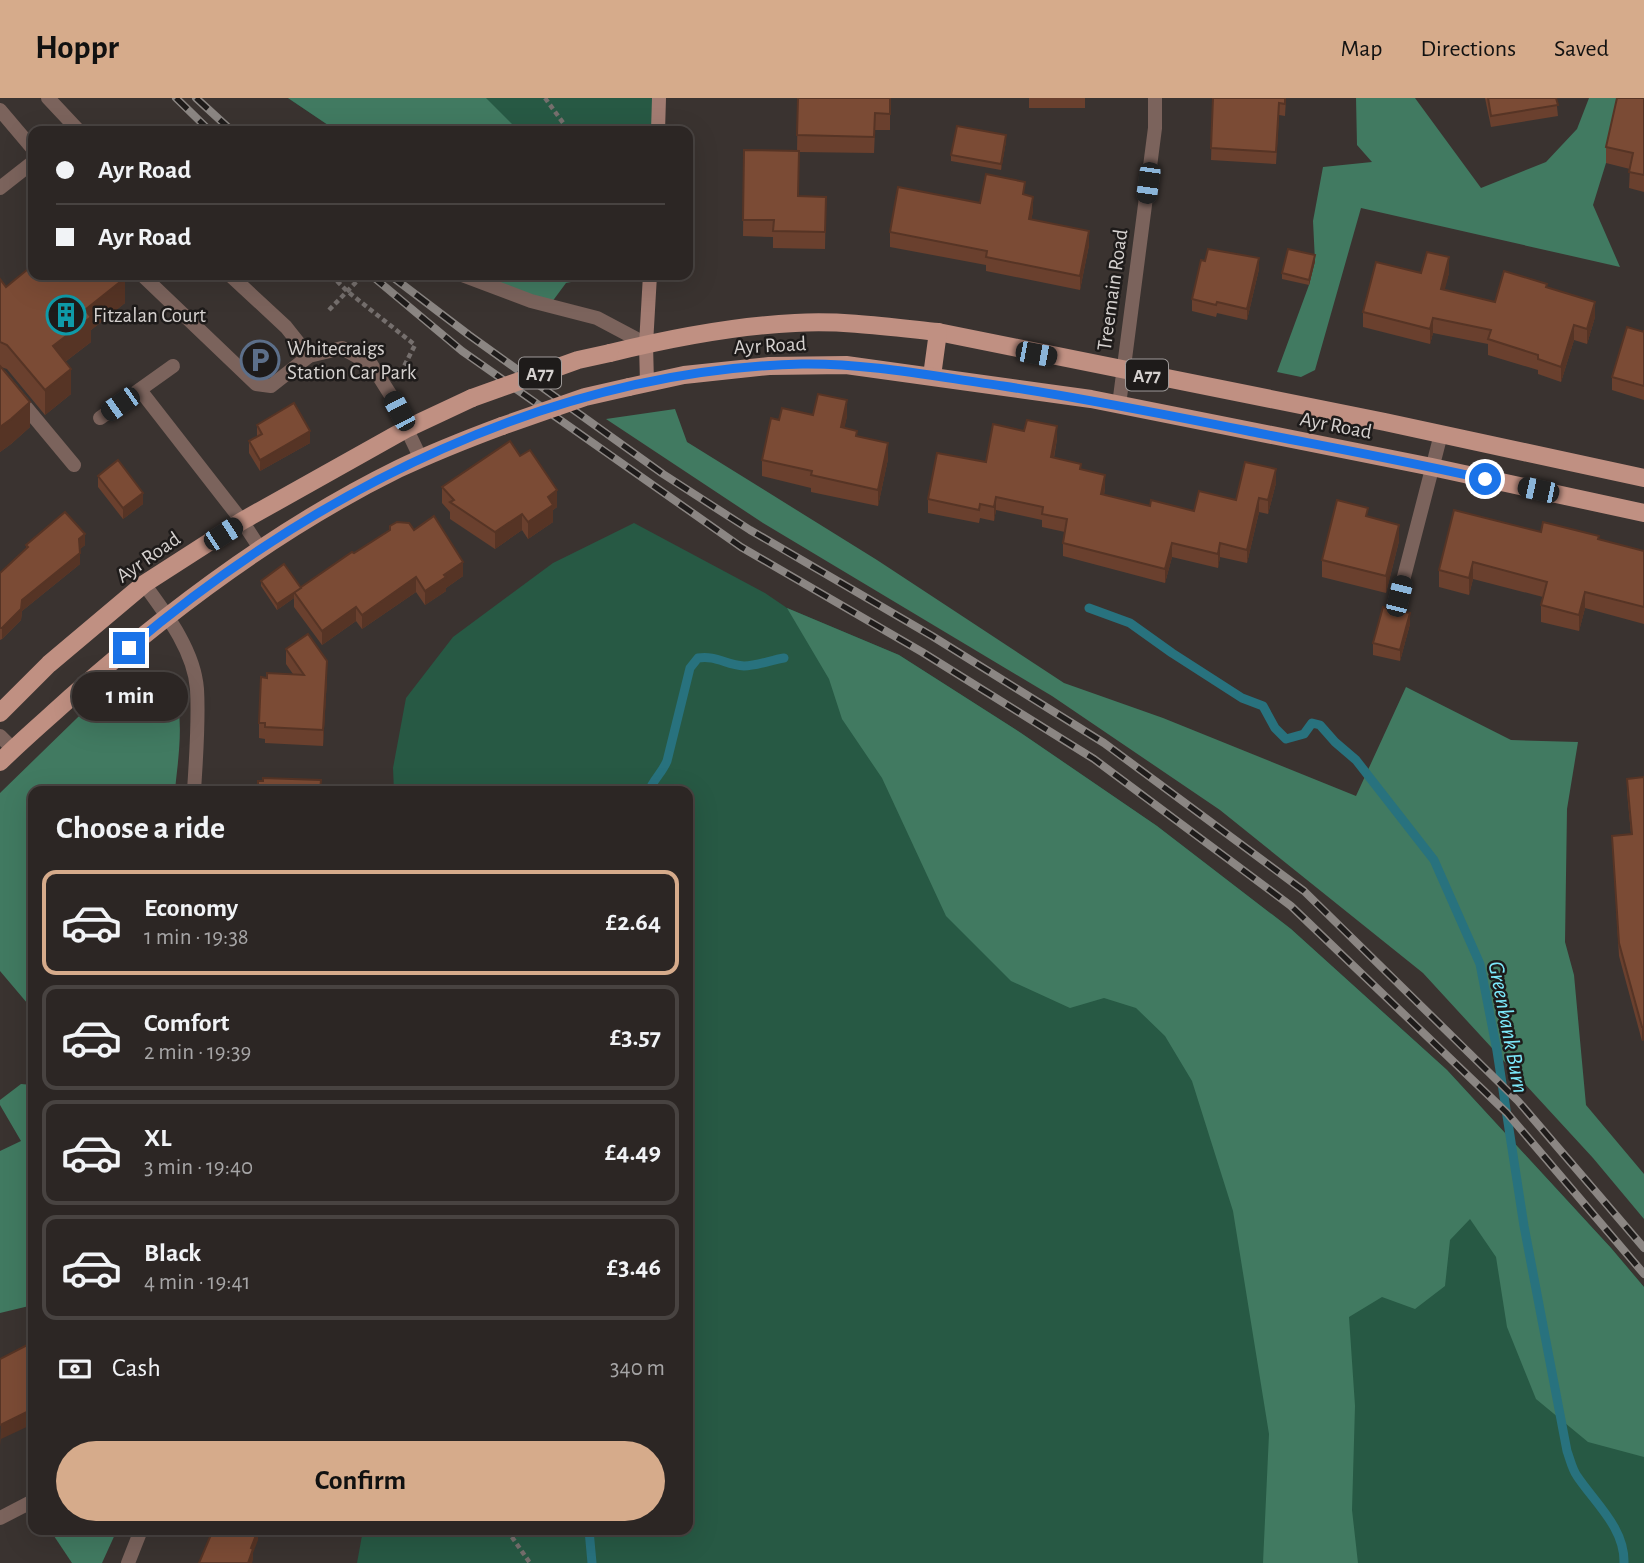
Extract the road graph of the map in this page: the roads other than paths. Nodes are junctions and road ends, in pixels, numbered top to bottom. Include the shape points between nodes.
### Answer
1 (48, 98) edge
2 (659, 98) edge
3 (1155, 98) edge
4 (0, 110) edge
5 (74, 126) edge
6 (657, 126) edge
7 (28, 143) edge
8 (28, 166) edge
9 (0, 188) edge
10 (147, 280) edge
11 (235, 280) edge
12 (475, 280) edge
13 (650, 280) edge
14 (938, 332) junction
15 (646, 344) junction
16 (309, 356) junction
17 (173, 366) dead end
18 (1123, 370) junction
19 (0, 376) edge
20 (932, 376) junction
21 (638, 385) junction
22 (140, 390) junction
23 (1119, 405) junction
24 (100, 418) dead end
25 (408, 428) junction
26 (1441, 434) junction
27 (421, 458) junction
28 (74, 465) dead end
29 (1432, 467) junction
30 (1644, 478) edge
31 (1644, 513) edge
32 (242, 521) junction
33 (261, 550) junction
34 (144, 584) junction
35 (1399, 596) dead end
36 (168, 616) junction
37 (0, 713) edge
38 (6, 743) edge
39 (0, 762) edge
40 (194, 786) edge
41 (28, 1504) edge
42 (0, 1518) edge
43 (139, 1535) edge
44 (128, 1563) edge

1 - 5 street
2 - 6 street
3 - 18 street, Treemain Road via 1155,128
4 - 7 street
8 - 9 street
10 - 16 street via 256,384 271,386
11 - 16 street via 286,327
12 - 15 street via 597,318
13 - 15 street
14 - 15 main road, Ayr Road / A77 via 797,322 731,328
14 - 18 main road, Ayr Road / A77
14 - 20 main road
15 - 21 street
15 - 25 main road, Ayr Road / A77, bridge via 578,360 472,398
16 - 25 street via 342,348 371,364
17 - 22 street
18 - 23 street, Treemain Road
18 - 26 main road, Ayr Road / A77
19 - 28 street
20 - 21 main road, Ayr Road / A77 via 805,364 684,375
20 - 23 main road, Ayr Road / A77
21 - 27 main road, Ayr Road / A77, bridge via 585,397
22 - 24 street
22 - 32 street
23 - 29 main road, Ayr Road / A77
25 - 27 street
25 - 32 main road, Ayr Road / A77
26 - 29 street
26 - 30 main road, Ayr Road / A77
27 - 33 main road, Ayr Road / A77
29 - 31 main road, Ayr Road / A77
29 - 35 street
32 - 33 street
32 - 34 main road, Ayr Road / A77
33 - 36 main road, Ayr Road / A77
34 - 36 street
34 - 37 main road, Ayr Road / A77 via 49,664
36 - 38 main road, Ayr Road / A77
36 - 40 street via 197,687
38 - 39 main road, Ayr Road / A77
41 - 42 street
43 - 44 street

